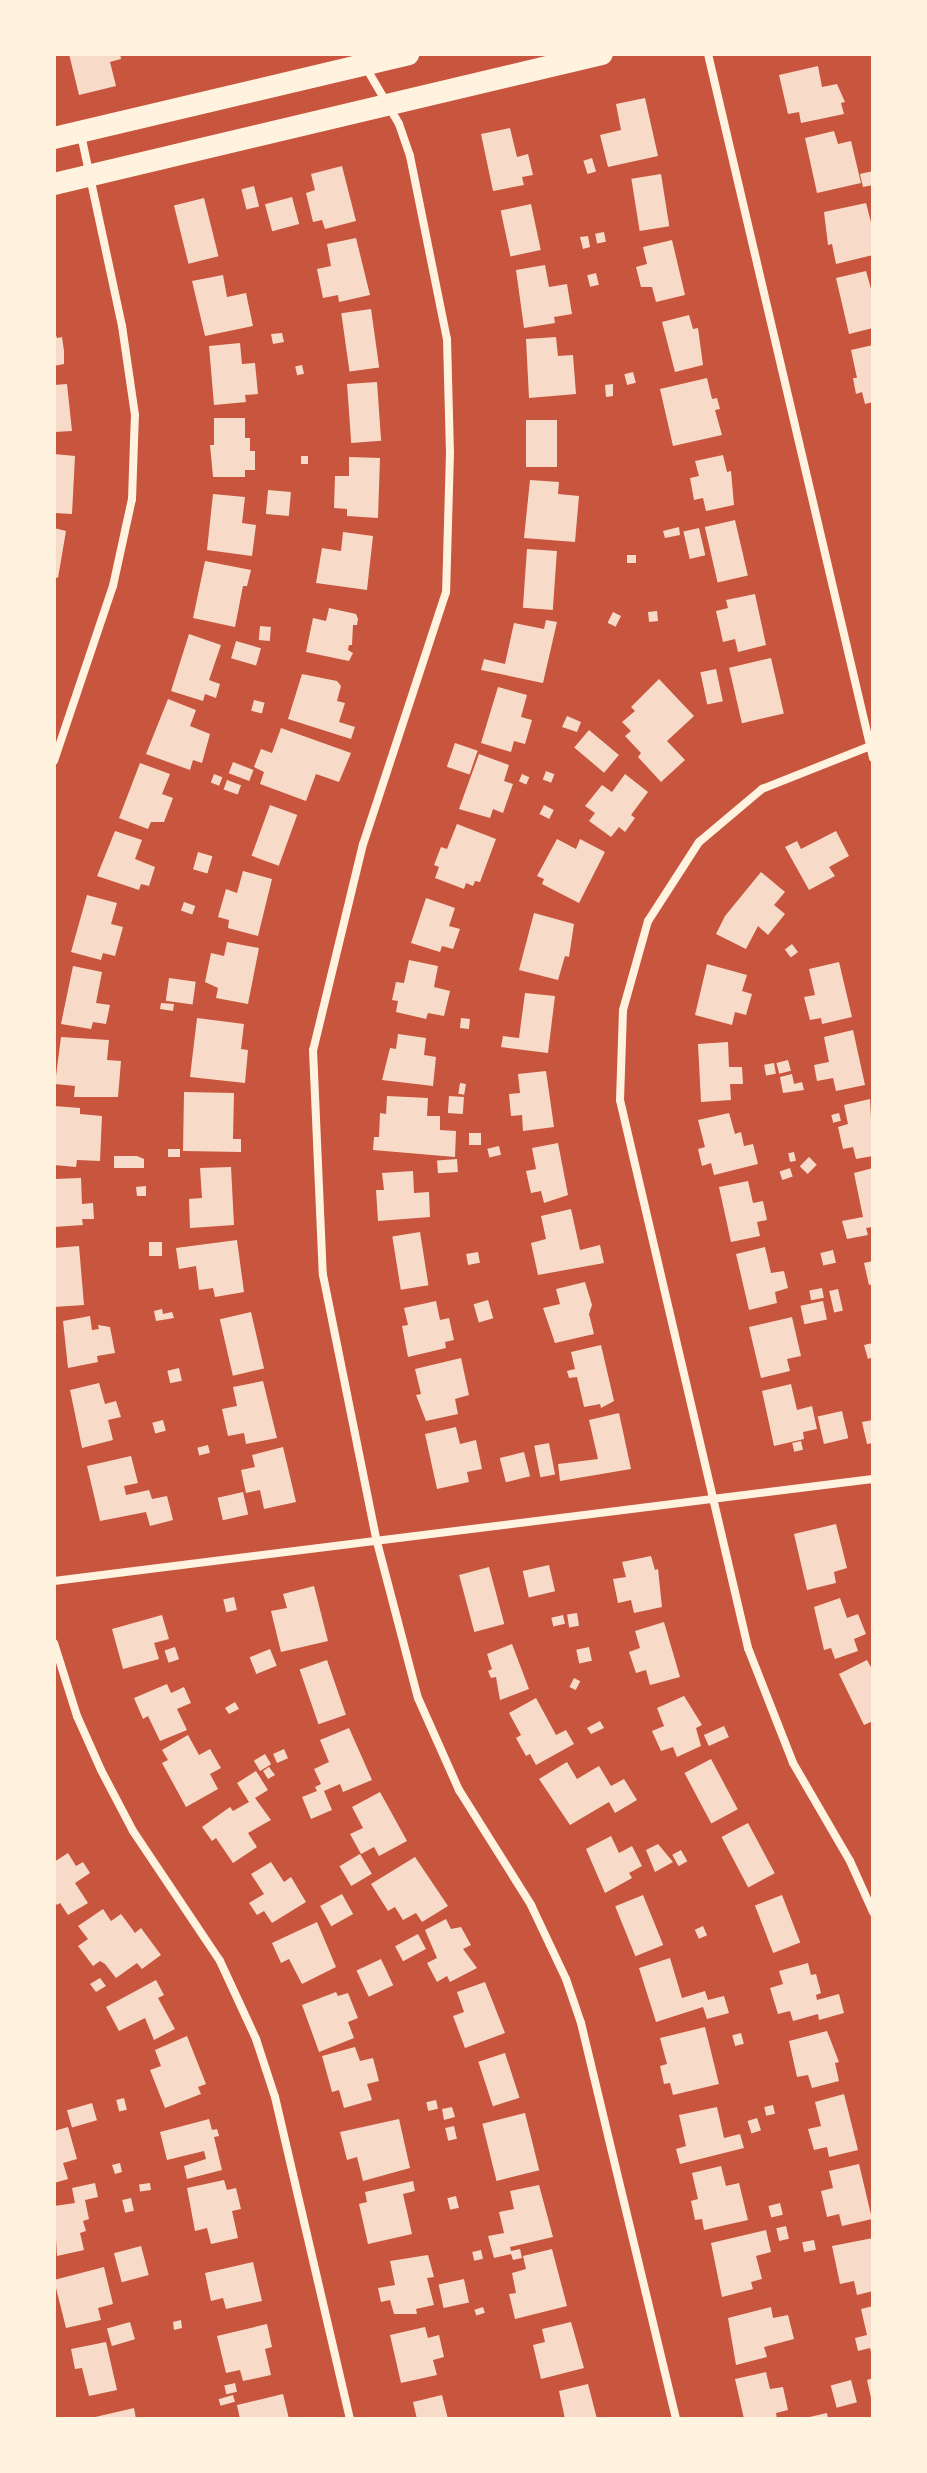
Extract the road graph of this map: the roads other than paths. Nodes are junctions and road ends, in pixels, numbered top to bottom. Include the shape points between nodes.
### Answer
1 (408, 54) edge
2 (602, 54) edge
3 (708, 54) edge
4 (361, 59) edge
5 (387, 105) junction
6 (80, 132) junction
7 (54, 138) edge
8 (90, 175) junction
9 (54, 184) edge
10 (872, 745) edge
11 (873, 758) edge
12 (54, 761) edge
13 (873, 1479) edge
14 (713, 1498) junction
15 (377, 1542) junction
16 (54, 1581) edge
17 (54, 1643) edge
18 (873, 1912) edge
19 (350, 2419) edge
20 (676, 2419) edge

1 - 4 highway
2 - 5 highway
3 - 10 street
4 - 5 street
4 - 6 highway
5 - 8 highway
5 - 15 street via 410,156 447,339 446,592 363,844 313,1050 323,1275
6 - 7 highway
6 - 8 street
8 - 9 highway
8 - 12 street via 135,415 132,499 113,586
10 - 11 street
10 - 14 street via 762,789 699,842 648,921 623,1010 620,1100
13 - 14 street
14 - 15 street
14 - 18 street via 748,1648 769,1703 793,1763
15 - 16 street
15 - 20 street via 418,1698 438,1747 531,1905 576,2009
17 - 19 street via 101,1770 133,1831 220,1961 256,2039 275,2097

